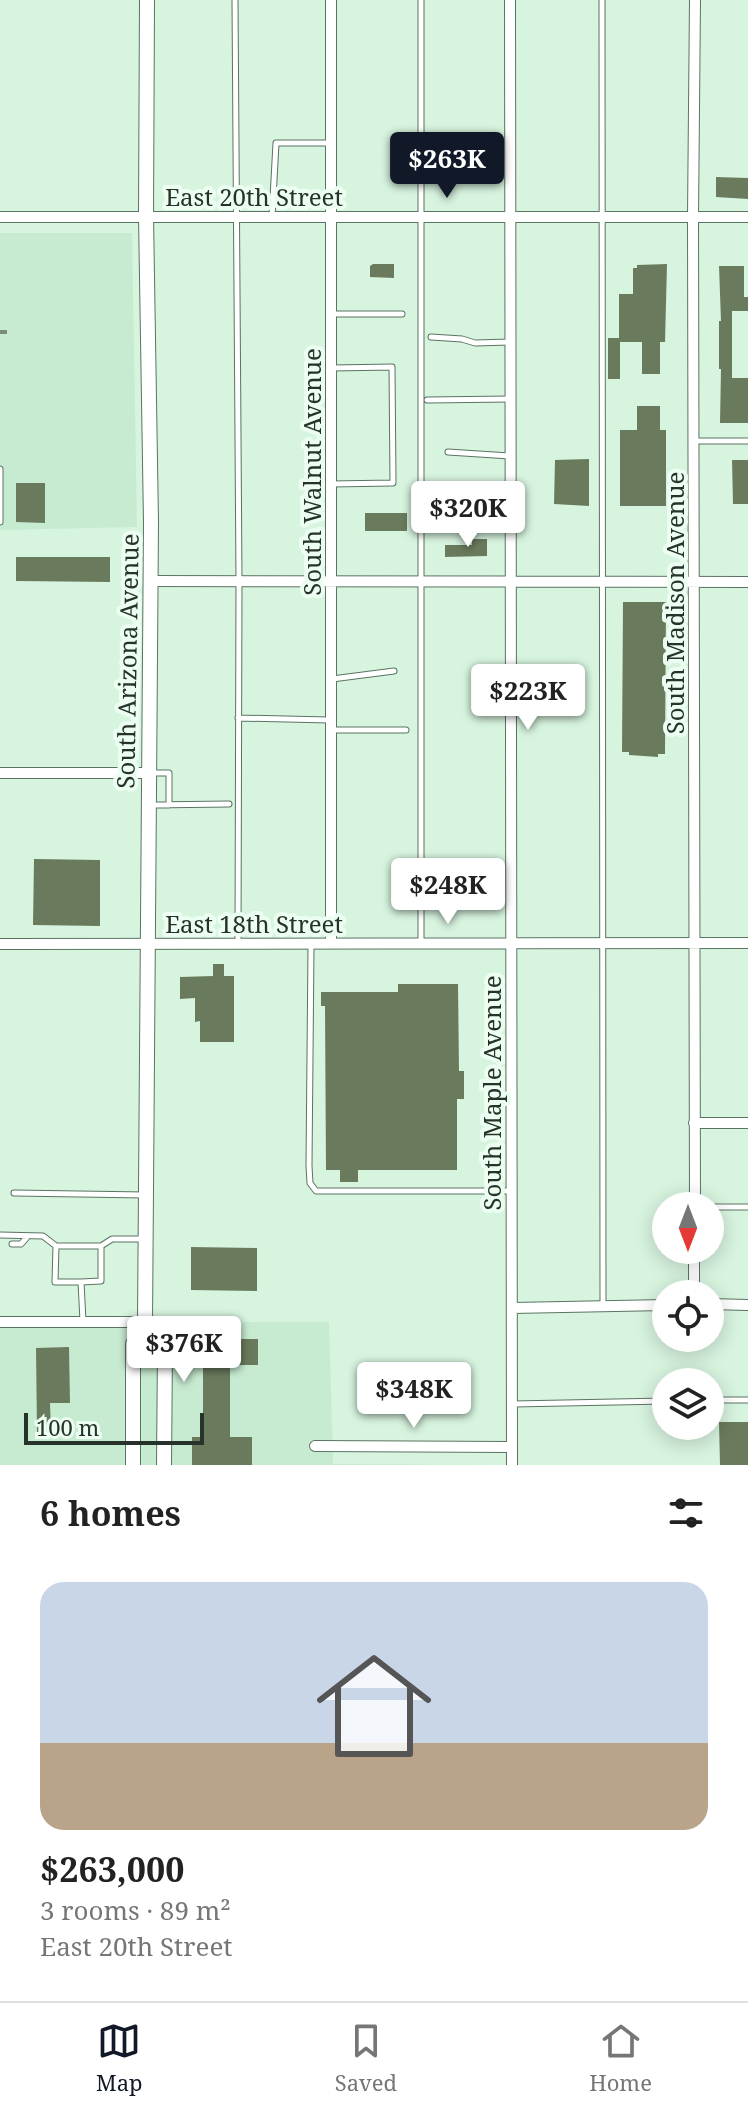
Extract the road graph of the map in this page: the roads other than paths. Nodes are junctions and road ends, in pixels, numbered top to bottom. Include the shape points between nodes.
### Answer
1 (147, 0) edge
2 (235, 0) edge
3 (331, 0) edge
4 (421, 0) edge
5 (510, 0) edge
6 (602, 0) edge
7 (695, 0) edge
8 (331, 143) junction
9 (146, 216) junction
10 (0, 217) edge
11 (236, 217) junction
12 (272, 217) junction
13 (331, 217) junction
14 (421, 217) junction
15 (511, 217) junction
16 (602, 217) junction
17 (693, 217) junction
18 (748, 217) edge
19 (331, 314) junction
20 (402, 314) dead end
21 (431, 337) dead end
22 (511, 342) junction
23 (331, 368) junction
24 (511, 399) junction
25 (427, 400) dead end
26 (693, 441) junction
27 (748, 441) edge
28 (448, 452) dead end
29 (511, 456) junction
30 (0, 469) edge
31 (331, 484) junction
32 (0, 522) edge
33 (150, 581) junction
34 (239, 581) junction
35 (331, 582) junction
36 (421, 582) junction
37 (511, 582) junction
38 (693, 582) junction
39 (748, 582) edge
40 (603, 583) junction
41 (394, 671) dead end
42 (331, 679) junction
43 (238, 718) junction
44 (331, 725) junction
45 (406, 730) dead end
46 (0, 773) edge
47 (148, 773) junction
48 (229, 804) dead end
49 (148, 805) junction
50 (169, 805) junction
51 (149, 943) junction
52 (238, 943) junction
53 (311, 943) junction
54 (331, 943) junction
55 (421, 943) junction
56 (511, 943) junction
57 (603, 943) junction
58 (694, 943) junction
59 (748, 943) edge
60 (0, 944) edge
61 (694, 1123) junction
62 (748, 1123) edge
63 (512, 1191) junction
64 (695, 1192) edge
65 (14, 1193) dead end
66 (146, 1195) junction
67 (724, 1207) edge
68 (748, 1207) edge
69 (0, 1235) edge
70 (29, 1235) junction
71 (146, 1239) junction
72 (12, 1244) dead end
73 (56, 1246) junction
74 (101, 1246) junction
75 (81, 1282) junction
76 (724, 1304) edge
77 (652, 1305) edge
78 (748, 1305) edge
79 (603, 1306) junction
80 (512, 1308) junction
81 (0, 1322) edge
82 (83, 1322) junction
83 (145, 1322) junction
84 (724, 1400) edge
85 (748, 1400) edge
86 (652, 1401) edge
87 (512, 1404) junction
88 (315, 1446) dead end
89 (512, 1447) junction
90 (133, 1465) edge
91 (164, 1465) edge
92 (512, 1465) edge

1 - 9 street, South Arizona Avenue
2 - 11 lane
3 - 8 street, South Walnut Avenue
4 - 14 lane
5 - 15 street, South Maple Avenue
6 - 16 lane
7 - 17 street, South Madison Avenue
8 - 12 lane via 276,143
8 - 13 street, South Walnut Avenue
9 - 10 street, East 20th Street
9 - 11 street, East 20th Street
9 - 33 street, South Arizona Avenue
11 - 12 street, East 20th Street
11 - 34 lane
12 - 13 street, East 20th Street
13 - 14 street, East 20th Street
13 - 19 street, South Walnut Avenue
14 - 15 street, East 20th Street
14 - 36 lane
15 - 16 street, East 20th Street
15 - 22 street, South Maple Avenue
16 - 17 street, East 20th Street
16 - 40 lane
17 - 18 street, East 20th Street
17 - 26 street, South Madison Avenue
19 - 20 lane
19 - 23 street, South Walnut Avenue
21 - 22 lane
22 - 24 street, South Maple Avenue
23 - 31 street, South Walnut Avenue
23 - 31 lane via 392,367 393,483
24 - 25 lane
24 - 29 street, South Maple Avenue
26 - 27 lane
26 - 38 street, South Madison Avenue
28 - 29 lane
29 - 37 street, South Maple Avenue
30 - 32 lane
31 - 35 street, South Walnut Avenue
33 - 34 street
33 - 47 street, South Arizona Avenue
34 - 35 street
34 - 43 lane
35 - 36 street
35 - 42 street, South Walnut Avenue
36 - 37 street
36 - 55 lane
37 - 40 street
37 - 56 street, South Maple Avenue
38 - 39 street
38 - 40 street
38 - 58 street, South Madison Avenue
40 - 57 lane
41 - 42 lane
42 - 44 street, South Walnut Avenue
43 - 44 lane
43 - 52 lane
44 - 45 lane
44 - 54 street, South Walnut Avenue
46 - 47 street
47 - 49 street, South Arizona Avenue
47 - 50 lane via 169,773
48 - 50 lane
49 - 50 lane
49 - 51 street, South Arizona Avenue
51 - 52 street, East 18th Street
51 - 60 street, East 18th Street
51 - 66 street, South Arizona Avenue
52 - 53 street, East 18th Street
53 - 54 street, East 18th Street
53 - 63 lane via 309,1166 316,1191
54 - 55 street, East 18th Street
55 - 56 street, East 18th Street
56 - 57 street, East 18th Street
56 - 63 street, South Maple Avenue
57 - 58 street, East 18th Street
57 - 79 lane
58 - 59 street, East 18th Street
58 - 61 street, South Madison Avenue
61 - 62 street
61 - 64 street, South Madison Avenue
63 - 80 street, South Maple Avenue
65 - 66 lane
66 - 71 street, South Arizona Avenue
67 - 68 lane
69 - 70 lane
70 - 72 lane via 21,1244
70 - 73 lane via 43,1236
71 - 74 lane via 112,1239
71 - 83 street, South Arizona Avenue
73 - 74 lane
73 - 75 lane via 55,1282
74 - 75 lane via 101,1281
75 - 82 lane
76 - 78 street
77 - 79 street
79 - 80 street
80 - 87 street, South Maple Avenue
81 - 82 street
82 - 83 street
83 - 90 street, South Arizona Avenue via 133,1344
83 - 91 street via 165,1349
84 - 85 lane
86 - 87 lane
87 - 89 street, South Maple Avenue
88 - 89 street
89 - 92 street, South Maple Avenue

